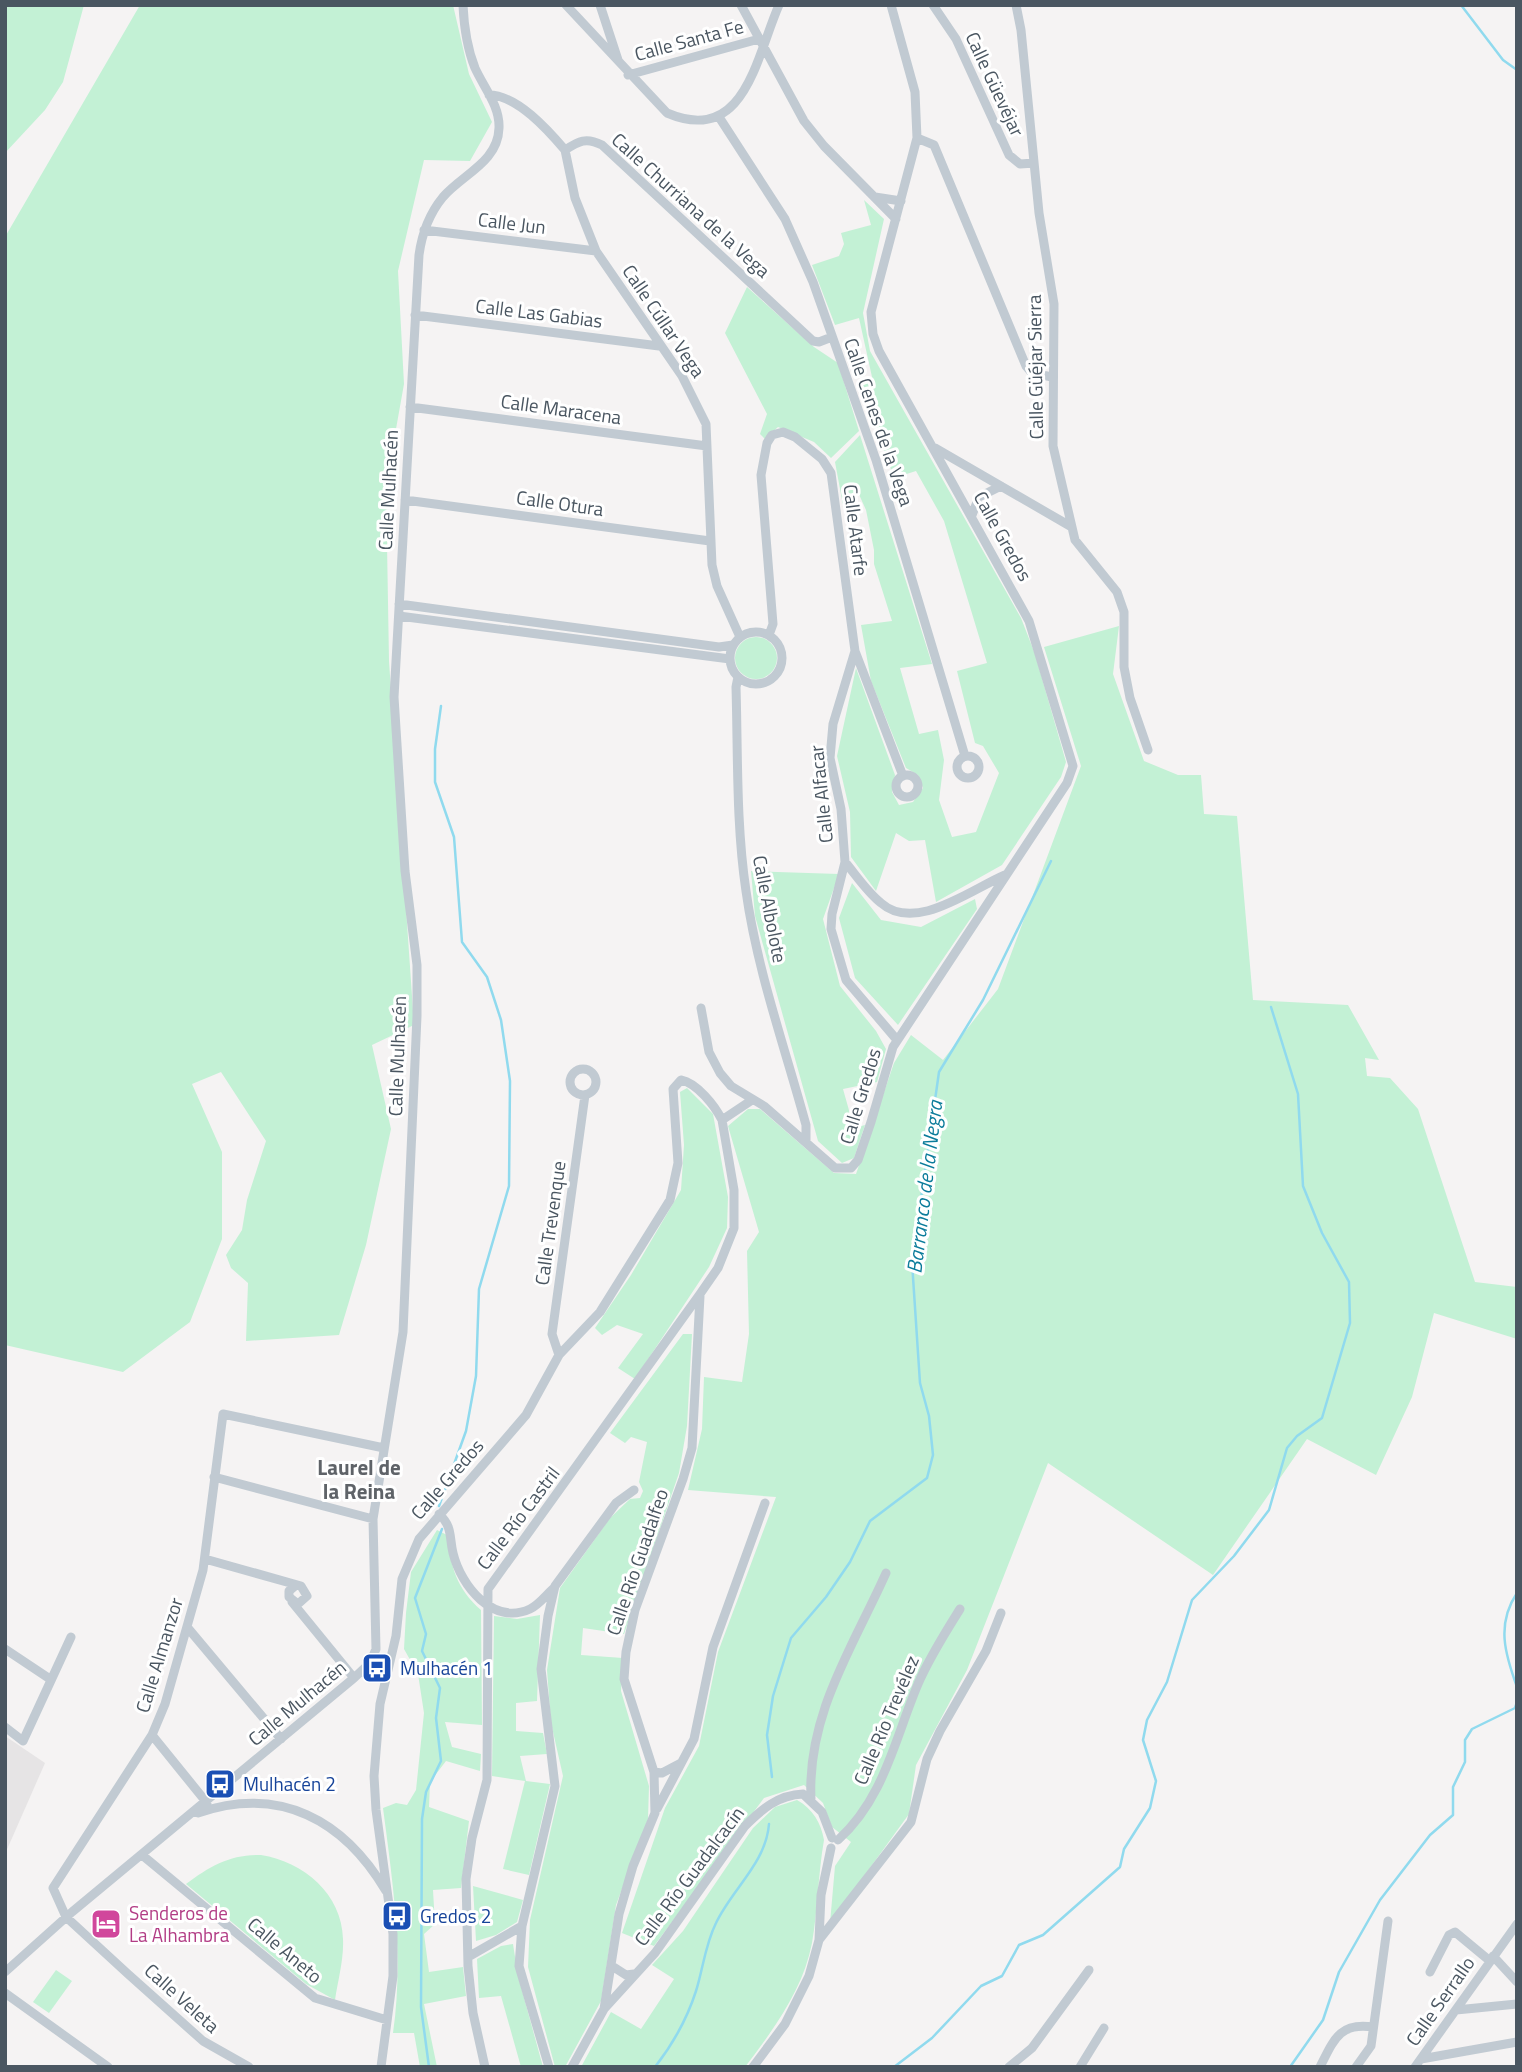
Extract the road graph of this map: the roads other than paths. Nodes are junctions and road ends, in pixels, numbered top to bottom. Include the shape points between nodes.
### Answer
1 (463, 5) edge
2 (566, 5) edge
3 (600, 5) edge
4 (741, 5) edge
5 (779, 5) edge
6 (891, 5) edge
7 (933, 5) edge
8 (1016, 5) edge
9 (761, 43) junction
10 (620, 65) junction
11 (628, 75) junction
12 (489, 95) junction
13 (719, 117) junction
14 (917, 138) junction
15 (565, 150) junction
16 (1034, 163) junction
17 (875, 197) junction
18 (901, 201) junction
19 (896, 219) junction
20 (424, 230) junction
21 (596, 251) junction
22 (415, 315) junction
23 (832, 337) junction
24 (659, 346) junction
25 (1052, 377) junction
26 (410, 407) junction
27 (707, 446) junction
28 (934, 447) junction
29 (1001, 486) junction
30 (405, 500) junction
31 (972, 515) junction
32 (1070, 526) junction
33 (710, 541) junction
34 (400, 604) junction
35 (399, 616) junction
36 (488, 622) junction
37 (769, 635) junction
38 (740, 637) junction
39 (631, 641) junction
40 (733, 645) junction
41 (855, 651) junction
42 (730, 659) junction
43 (738, 677) junction
44 (1148, 750) dead end
45 (965, 756) dead end
46 (903, 776) dead end
47 (845, 862) junction
48 (1005, 875) junction
49 (978, 887) junction
50 (989, 903) junction
51 (701, 1008) dead end
52 (897, 1040) junction
53 (585, 1095) dead end
54 (752, 1100) junction
55 (722, 1120) junction
56 (806, 1142) junction
57 (700, 1294) junction
58 (682, 1319) junction
59 (699, 1325) junction
60 (559, 1355) junction
61 (384, 1448) junction
62 (214, 1477) junction
63 (634, 1490) dead end
64 (765, 1503) dead end
65 (439, 1514) junction
66 (373, 1519) junction
67 (205, 1559) junction
68 (886, 1573) dead end
69 (296, 1585) junction
70 (555, 1586) junction
71 (292, 1602) junction
72 (486, 1605) junction
73 (535, 1606) junction
74 (960, 1609) dead end
75 (1001, 1613) dead end
76 (548, 1616) junction
77 (187, 1626) junction
78 (71, 1637) dead end
79 (5, 1649) edge
80 (358, 1675) junction
81 (50, 1679) junction
82 (384, 1681) junction
83 (5, 1727) edge
84 (152, 1735) junction
85 (281, 1740) junction
86 (682, 1762) junction
87 (653, 1772) junction
88 (807, 1797) junction
89 (207, 1802) junction
90 (655, 1813) junction
91 (191, 1816) junction
92 (834, 1842) junction
93 (142, 1855) junction
94 (62, 1859) dead end
95 (61, 1874) junction
96 (389, 1896) junction
97 (66, 1917) junction
98 (1388, 1922) dead end
99 (1517, 1924) edge
100 (522, 1926) junction
101 (508, 1937) junction
102 (467, 1940) junction
103 (819, 1940) junction
104 (521, 1944) junction
105 (487, 1946) junction
106 (468, 1957) junction
107 (1491, 1959) junction
108 (612, 1966) junction
109 (1089, 1969) dead end
110 (5, 1972) edge
111 (1430, 1972) dead end
112 (634, 1974) junction
113 (1517, 1982) edge
114 (5, 1993) edge
115 (1517, 2004) edge
116 (604, 2009) junction
117 (1456, 2010) junction
118 (387, 2020) junction
119 (1373, 2026) junction
120 (1104, 2028) dead end
121 (1517, 2042) edge
122 (1418, 2063) edge
123 (108, 2067) edge
124 (249, 2067) edge
125 (381, 2067) edge
126 (485, 2067) edge
127 (549, 2067) edge
128 (572, 2067) edge
129 (752, 2067) edge
130 (1009, 2067) edge
131 (1080, 2067) edge
132 (1320, 2067) edge
133 (1356, 2067) edge

1 - 12 street, Calle Mulhacén via 468,46
2 - 10 street
3 - 10 street
4 - 9 street
5 - 9 street
6 - 14 street, Calle Gredos via 915,92
7 - 16 street, Calle Güevéjar via 956,39 1009,155 1020,164
8 - 16 street, Calle Güéjar Sierra
9 - 11 street, Calle Santa Fe
9 - 13 street via 741,98
9 - 17 street via 804,121
10 - 11 street
11 - 13 street via 667,113 684,120
12 - 15 street via 502,95 551,133
12 - 20 street, Calle Mulhacén via 498,112 497,141 489,157 445,195
13 - 23 street, Calle Cenes de la Vega via 785,219
14 - 18 street, Calle Gredos
14 - 25 street via 933,145 1026,366 1032,373
15 - 21 street, Calle Cúllar Vega via 575,198
15 - 23 street, Calle Churriana de la Vega via 591,139 601,145 813,341
16 - 25 street, Calle Güéjar Sierra via 1054,304
17 - 18 street
17 - 19 street
18 - 19 street, Calle Gredos
19 - 28 street, Calle Gredos via 871,312 873,334
20 - 21 street, Calle Jun
20 - 22 street, Calle Mulhacén
21 - 24 street, Calle Cúllar Vega
22 - 24 street, Calle Las Gabias
22 - 26 street, Calle Mulhacén
23 - 45 street, Calle Cenes de la Vega via 876,460
24 - 27 street, Calle Cúllar Vega via 682,376 706,424
25 - 32 street, Calle Güéjar Sierra via 1053,446
26 - 27 street, Calle Maracena
26 - 30 street, Calle Mulhacén
27 - 33 street, Calle Cúllar Vega
28 - 29 street
28 - 31 street, Calle Gredos
29 - 31 street via 979,497
29 - 32 street
30 - 33 street, Calle Otura
30 - 34 street, Calle Mulhacén
31 - 48 street, Calle Gredos via 1029,621 1073,755 1067,783
32 - 44 street, Calle Güéjar Sierra via 1075,540 1117,592 1124,612 1124,667
33 - 38 street, Calle Cúllar Vega via 717,586
34 - 35 street, Calle Mulhacén
34 - 36 street
35 - 36 street
35 - 61 street, Calle Mulhacén via 394,696 405,872 417,965 417,1016 405,1309
36 - 39 street
37 - 38 street via 755,632
37 - 41 street, Calle Atarfe via 773,624 761,475 766,443 783,432 822,459 831,473
37 - 43 street via 782,657 777,673 771,680 754,684
38 - 40 street
39 - 40 street
39 - 42 street
40 - 42 street
41 - 46 street, Calle Atarfe
41 - 47 street, Calle Alfacar via 833,723 830,758 842,809
42 - 43 street
43 - 56 street, Calle Albolote via 746,894 806,1125
47 - 49 street via 880,903 902,915 926,913
47 - 52 street, Calle Alfacar via 831,929 845,980
48 - 49 street
48 - 50 street, Calle Gredos
49 - 50 street
50 - 52 street, Calle Gredos
51 - 54 street, Calle Gredos via 714,1065 731,1086
52 - 56 street, Calle Gredos via 858,1160 851,1168 835,1168
53 - 60 street, Calle Trevenque via 552,1334
54 - 55 street
54 - 56 street, Calle Gredos
55 - 57 street, Calle Río Castril via 734,1190 734,1228 718,1268
55 - 60 street, Calle Gredos via 688,1082 677,1082 678,1163 670,1200 600,1312
57 - 58 street, Calle Río Castril
57 - 59 street, Calle Río Guadalfeo
58 - 59 street via 688,1317
58 - 72 street, Calle Río Castril via 583,1461 499,1570 488,1589
59 - 87 street, Calle Río Guadalfeo via 692,1448 635,1611 626,1652 624,1679
60 - 65 street, Calle Gredos via 527,1415
61 - 62 street, Calle Almanzor via 223,1414
61 - 66 street, Calle Mulhacén
62 - 66 street
62 - 67 street, Calle Almanzor
63 - 70 street via 616,1503
64 - 86 street via 713,1647 700,1717
65 - 72 street via 448,1522 460,1572
65 - 82 street, Calle Gredos via 408,1558
66 - 80 street, Calle Mulhacén via 376,1649
67 - 69 street
67 - 77 street, Calle Almanzor
68 - 88 street via 831,1686 814,1748
69 - 71 street via 288,1594
69 - 71 street via 304,1588 307,1596 301,1603
70 - 73 street
70 - 76 street
71 - 80 street
72 - 73 street via 517,1614
72 - 102 street, Calle Río Castril via 487,1780 466,1879
73 - 76 street
74 - 92 street, Calle Río Trevélez via 918,1682 878,1789 865,1812
75 - 103 street via 986,1651 940,1731 911,1822
76 - 100 street via 541,1669 555,1786
77 - 84 street, Calle Almanzor
77 - 85 street
78 - 81 street
79 - 81 street
80 - 82 street via 375,1673
80 - 85 street, Calle Mulhacén
81 - 83 street via 23,1741
82 - 96 street, Calle Gredos via 374,1776
84 - 89 street
84 - 95 street, Calle Almanzor
85 - 89 street, Calle Mulhacén
86 - 87 street via 662,1773
86 - 90 street
87 - 90 street, Calle Río Guadalfeo
88 - 92 street via 822,1812
88 - 112 street, Calle Río Guadalcacín via 782,1797 745,1826 679,1921
89 - 91 street, Calle Mulhacén
90 - 108 street, Calle Río Guadalfeo via 619,1914
91 - 93 street, Calle Mulhacén
91 - 96 street via 238,1804 302,1811 347,1840
92 - 103 street via 821,1895
93 - 97 street, Calle Mulhacén
93 - 118 street, Calle Aneto via 315,1998
94 - 95 street
95 - 97 street via 53,1888
96 - 118 street, Calle Gredos via 393,1976
97 - 110 street, Calle Mulhacén
97 - 124 street, Calle Veleta via 203,2042
98 - 119 street
99 - 107 street, Calle Serrallo
100 - 101 street
100 - 104 street
101 - 104 street
101 - 105 street
102 - 105 street
102 - 106 street, Calle Río Castril
103 - 129 street via 798,2002
104 - 127 street via 522,1975
105 - 106 street
106 - 126 street, Calle Río Castril via 473,2013
107 - 111 street via 1455,1932
107 - 113 street
107 - 117 street, Calle Serrallo
108 - 112 street, Calle Río Guadalcacín via 626,1975
108 - 116 street, Calle Río Guadalfeo
109 - 130 street via 1032,2048
112 - 116 street, Calle Río Guadalcacín
114 - 123 street
115 - 117 street
116 - 128 street, Calle Río Guadalcacín
117 - 122 street, Calle Serrallo
118 - 125 street, Calle Gredos
119 - 132 street via 1341,2031
119 - 133 street via 1371,2046
120 - 131 street
121 - 122 street

